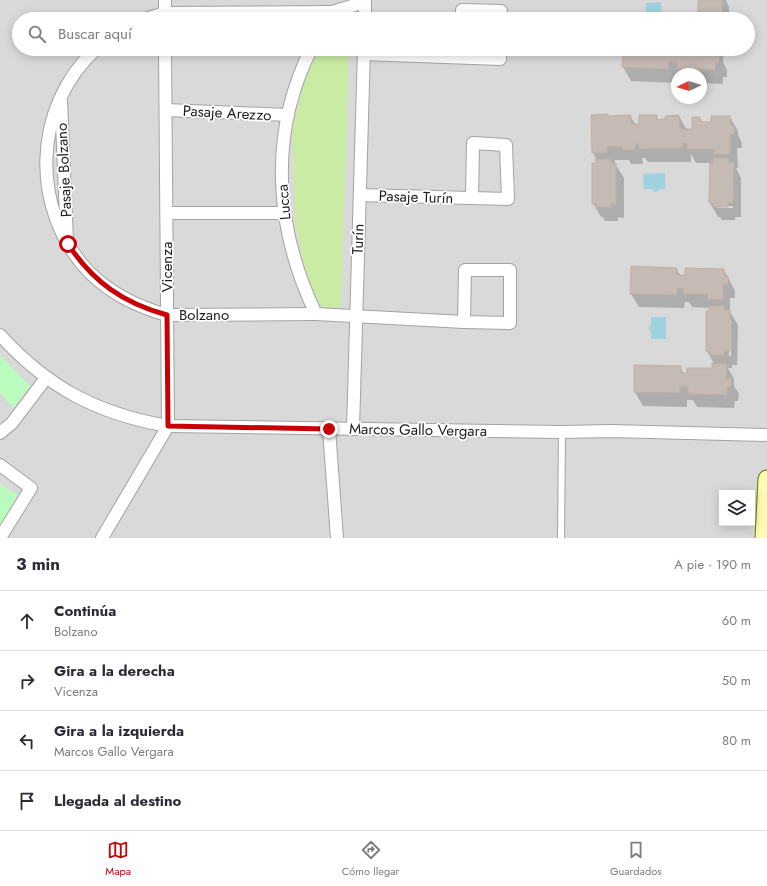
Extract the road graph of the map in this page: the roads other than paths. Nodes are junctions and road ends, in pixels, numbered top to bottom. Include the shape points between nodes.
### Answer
1 (165, 0) edge
2 (365, 1) edge
3 (165, 12) edge
4 (339, 12) edge
5 (365, 12) edge
6 (462, 12) edge
7 (501, 12) edge
8 (89, 56) edge
9 (165, 56) edge
10 (308, 56) edge
11 (364, 56) edge
12 (480, 56) edge
13 (500, 56) edge
14 (61, 96) junction
15 (166, 110) junction
16 (288, 115) junction
17 (360, 194) junction
18 (472, 198) junction
19 (167, 213) junction
20 (284, 213) junction
21 (68, 244) junction
22 (316, 314) junction
23 (167, 315) junction
24 (356, 317) junction
25 (464, 322) junction
26 (0, 335) edge
27 (46, 378) junction
28 (168, 426) junction
29 (329, 429) junction
30 (353, 429) junction
31 (562, 432) junction
32 (0, 433) edge
33 (767, 435) edge
34 (0, 466) edge
35 (767, 479) edge
36 (0, 538) edge
37 (102, 538) edge
38 (337, 538) edge
39 (561, 538) edge
40 (764, 538) edge

1 - 3 street
2 - 4 street
2 - 5 street
6 - 7 street
8 - 14 street, Bolzano via 79,67
9 - 15 street, Vicenza
10 - 16 street, Lucca
11 - 17 street, Turín
12 - 13 street via 500,59
14 - 21 street, Pasaje Bolzano
14 - 21 street, Bolzano via 50,124 45,168 54,215
15 - 16 street, Pasaje Arezzo
15 - 19 street, Vicenza
16 - 20 street, Lucca via 282,154
17 - 18 street, Pasaje Turín
17 - 24 street, Turín
18 - 18 street, Pasaje Turín via 508,199 506,145 473,143
19 - 20 street
19 - 23 street, Vicenza
20 - 22 street, Lucca via 287,234 299,275
21 - 23 street, Bolzano via 90,272 118,295
22 - 23 street, Bolzano
22 - 24 street
23 - 28 street, Vicenza
24 - 25 street
24 - 30 street, Turín
25 - 25 street via 510,323 510,270 465,270
26 - 27 street, Marcos Gallo Vergara
27 - 28 street, Marcos Gallo Vergara via 104,410
27 - 32 street via 12,423
28 - 29 street, Marcos Gallo Vergara
28 - 37 street
29 - 30 street, Marcos Gallo Vergara
29 - 38 street
30 - 31 street, Marcos Gallo Vergara
31 - 33 street, Marcos Gallo Vergara
31 - 39 lane
34 - 36 street via 31,488
35 - 40 street

